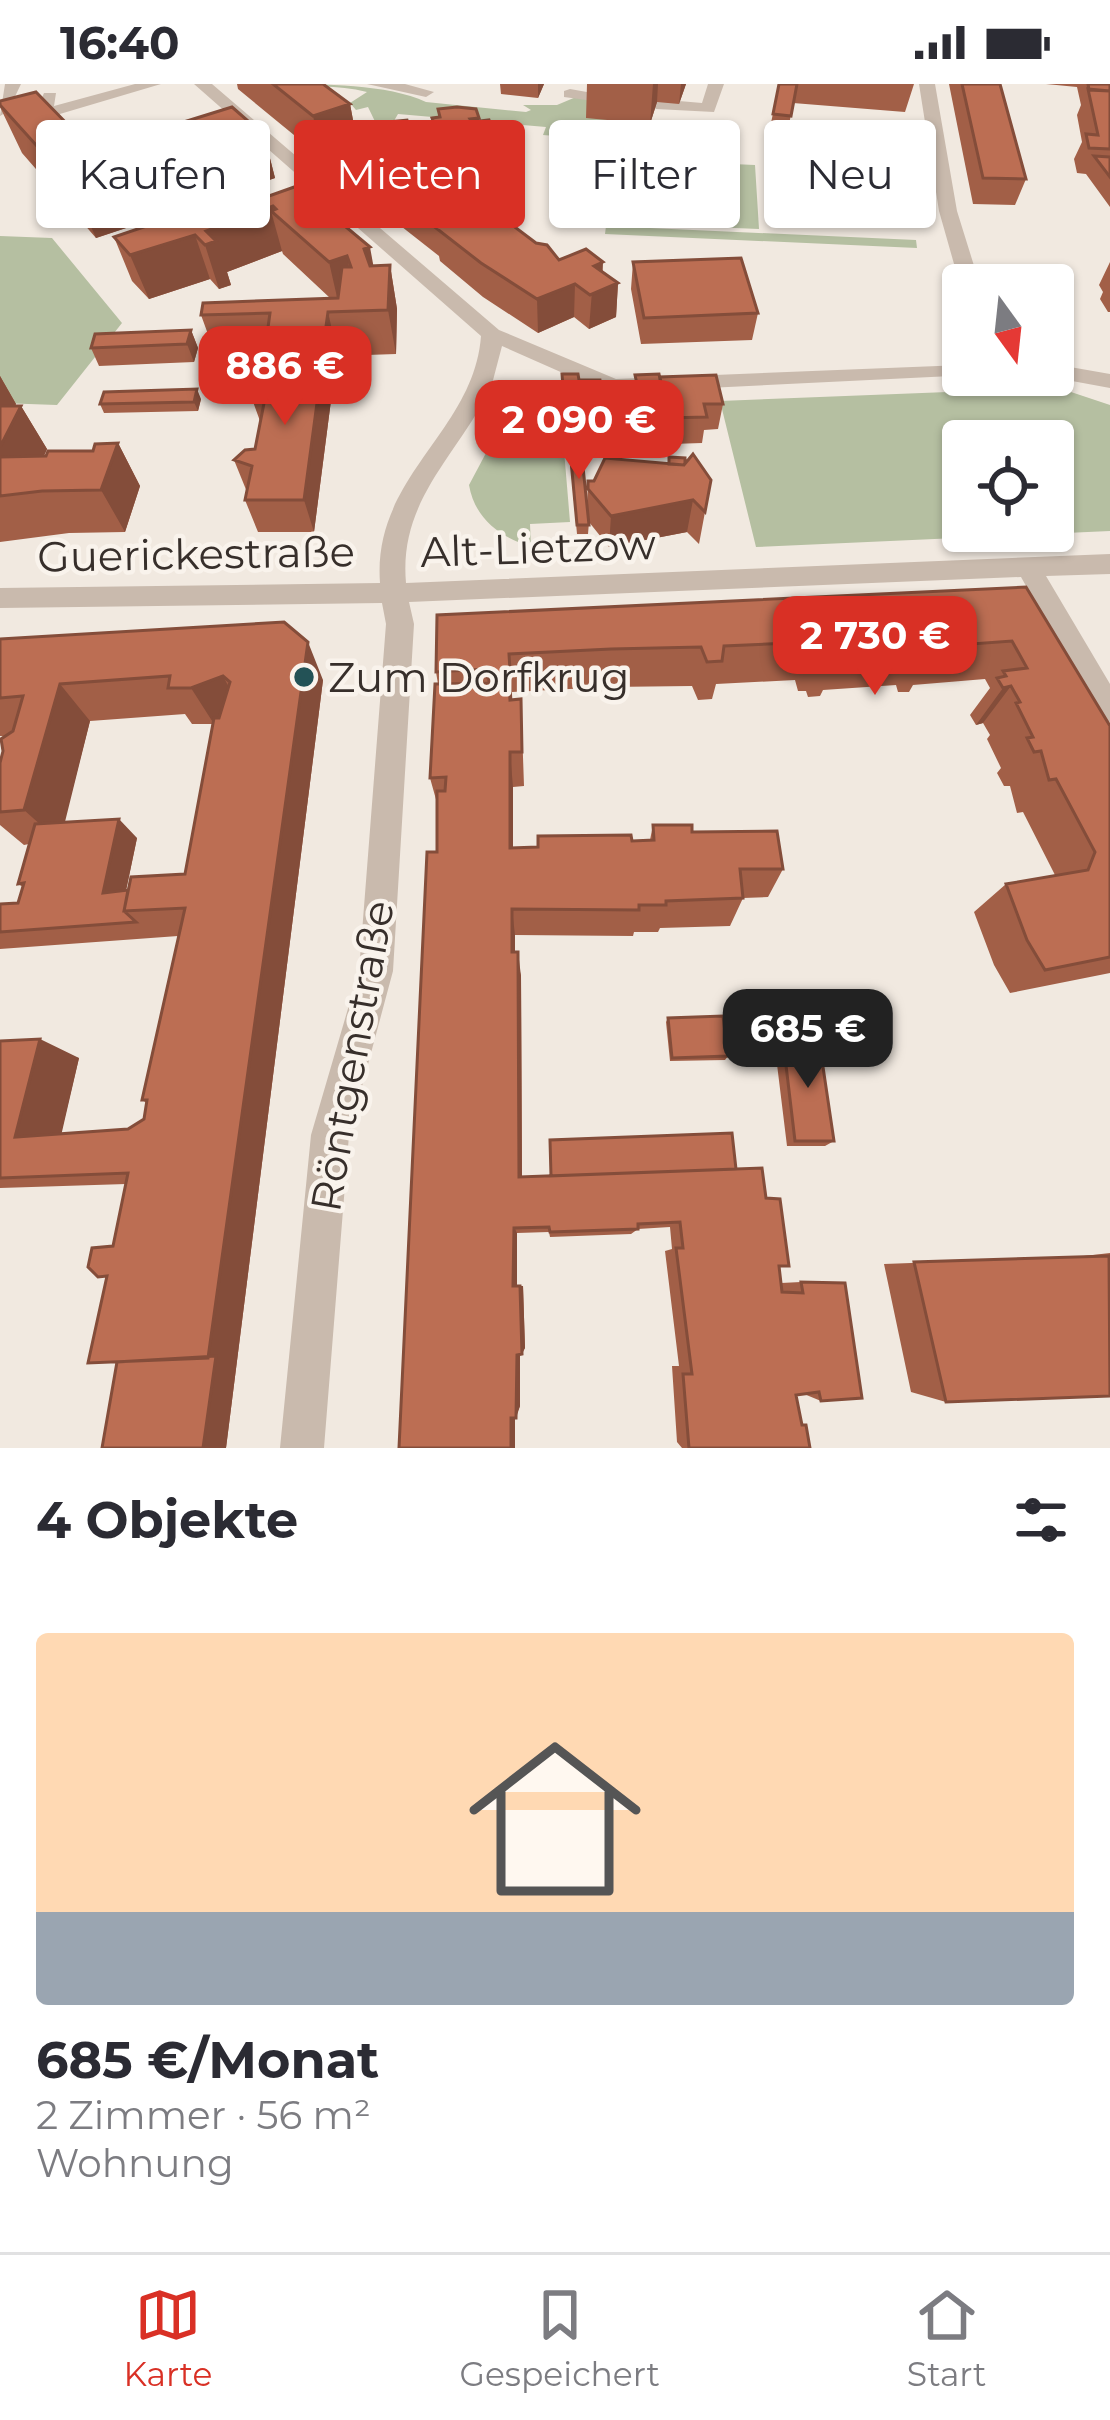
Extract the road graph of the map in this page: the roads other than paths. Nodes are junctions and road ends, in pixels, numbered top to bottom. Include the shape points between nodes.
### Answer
1 (87, 84) edge
2 (154, 84) edge
3 (375, 84) edge
4 (716, 84) edge
5 (927, 84) edge
6 (12, 87) edge
7 (237, 88) dead end
8 (207, 90) edge
9 (568, 90) edge
10 (426, 92) dead end
11 (41, 95) edge
12 (0, 110) edge
13 (0, 124) edge
14 (964, 264) edge
15 (491, 334) junction
16 (942, 373) edge
17 (1074, 375) edge
18 (1110, 381) edge
19 (610, 385) junction
20 (476, 392) junction
21 (1110, 564) edge
22 (1028, 567) junction
23 (393, 593) junction
24 (0, 598) edge
25 (1110, 710) edge
26 (302, 1448) edge

1 - 11 street
2 - 11 street
3 - 10 street
4 - 9 street via 708,109
5 - 14 street
6 - 11 street
6 - 12 street
7 - 8 street
8 - 15 street
11 - 13 street
15 - 19 street
15 - 20 street, Alt-Lietzow via 494,355
16 - 19 street
17 - 18 street
19 - 20 street
20 - 23 street, Alt-Lietzow via 398,518
21 - 22 street, Alt-Lietzow
22 - 23 street, Alt-Lietzow
22 - 25 street
23 - 24 street, Guerickestraße
23 - 26 street, Röntgenstraße via 400,625 376,971 330,1135

